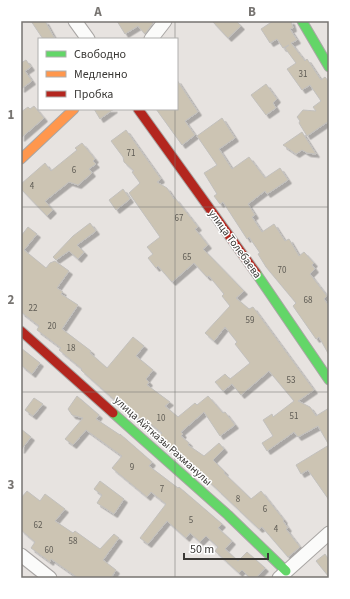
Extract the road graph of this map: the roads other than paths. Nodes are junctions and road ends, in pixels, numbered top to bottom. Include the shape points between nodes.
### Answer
1 (75, 21) edge
2 (165, 21) edge
3 (302, 21) edge
4 (87, 38) edge
5 (152, 38) edge
6 (329, 67) edge
7 (73, 110) edge
8 (139, 110) edge
9 (22, 157) edge
10 (21, 331) edge
11 (329, 380) edge
12 (329, 533) edge
13 (21, 555) edge
14 (283, 574) edge
15 (50, 578) edge

1 - 4 street
2 - 5 street
3 - 6 street
7 - 9 street
8 - 11 street, улица Толебаева
10 - 14 street, улица Айтказы Рахманулы via 228,515
12 - 14 street
13 - 15 street

